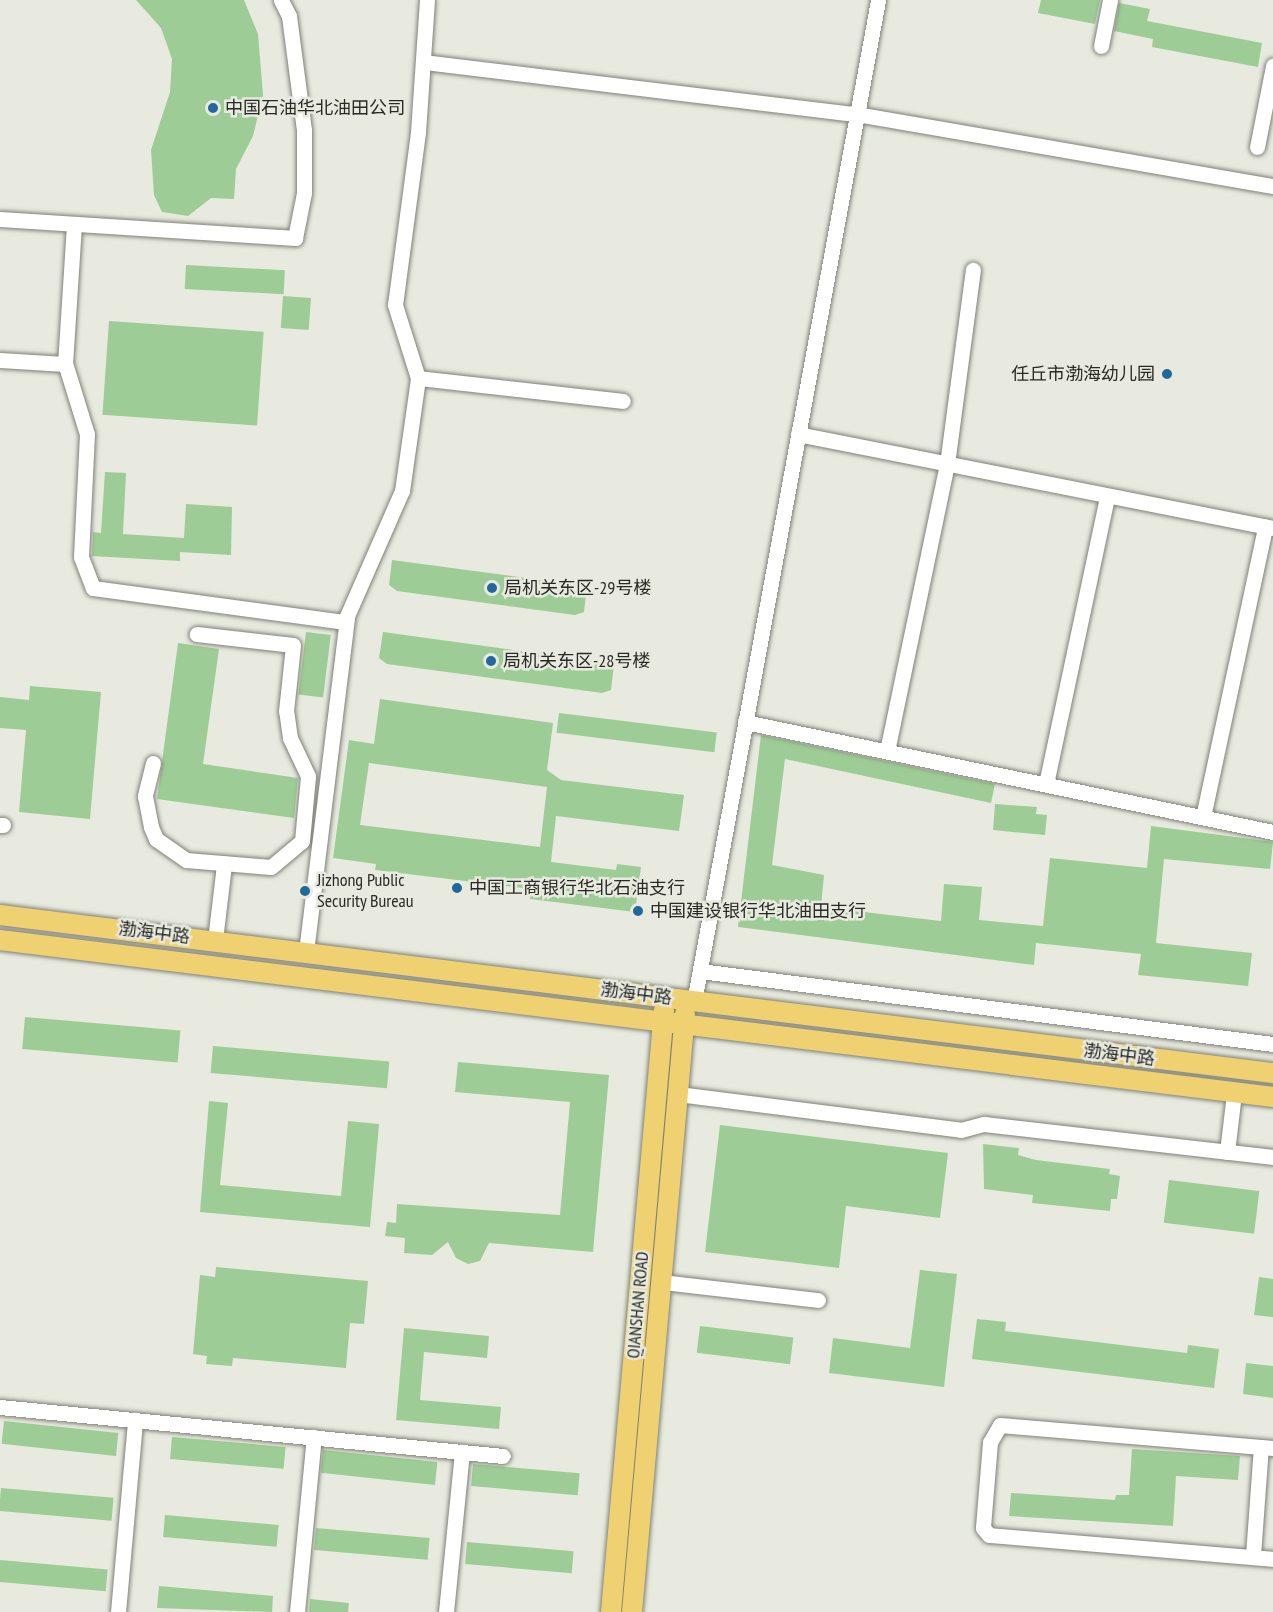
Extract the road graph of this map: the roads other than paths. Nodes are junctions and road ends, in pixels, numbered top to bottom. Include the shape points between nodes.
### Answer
1 (281, 0) edge
2 (427, 0) edge
3 (878, 0) edge
4 (1110, 0) edge
5 (1101, 46) dead end
6 (424, 62) junction
7 (1273, 66) edge
8 (856, 114) junction
9 (1257, 147) dead end
10 (1273, 186) edge
11 (0, 219) edge
12 (74, 224) junction
13 (973, 270) dead end
14 (0, 360) edge
15 (65, 363) junction
16 (418, 378) junction
17 (623, 401) dead end
18 (798, 434) junction
19 (947, 465) junction
20 (1107, 496) junction
21 (1269, 528) edge
22 (346, 622) junction
23 (197, 634) dead end
24 (746, 722) junction
25 (887, 751) junction
26 (153, 763) dead end
27 (1046, 784) junction
28 (1203, 817) junction
29 (1273, 832) edge
30 (224, 864) junction
31 (0, 915) edge
32 (0, 940) edge
33 (215, 940) junction
34 (306, 952) junction
35 (700, 971) junction
36 (665, 998) junction
37 (690, 1001) junction
38 (663, 1022) junction
39 (684, 1025) junction
40 (1273, 1044) edge
41 (1273, 1073) edge
42 (1233, 1093) junction
43 (678, 1094) junction
44 (1273, 1097) edge
45 (1227, 1152) junction
46 (1273, 1157) edge
47 (662, 1282) junction
48 (818, 1300) dead end
49 (0, 1407) edge
50 (135, 1420) junction
51 (314, 1437) junction
52 (1267, 1448) edge
53 (462, 1452) junction
54 (503, 1456) dead end
55 (1253, 1555) junction
56 (1273, 1559) edge
57 (118, 1612) edge
58 (297, 1612) edge
59 (446, 1612) edge
60 (611, 1612) edge
61 (632, 1612) edge

1 - 12 street via 289,16 304,130 304,193 295,238
2 - 6 street
3 - 8 street
4 - 5 street
6 - 8 street
6 - 16 street via 395,305
7 - 9 street
8 - 10 street
8 - 18 street
11 - 12 street
12 - 15 street
13 - 19 street
14 - 15 street
15 - 22 street via 87,434 81,557 93,588
16 - 17 street
16 - 22 street via 402,491
18 - 19 street
18 - 24 street
19 - 20 street
19 - 25 street
20 - 21 street
20 - 27 street
21 - 28 street
22 - 34 street
23 - 30 street via 293,645 285,711 290,738 308,776 302,841 271,867
24 - 25 street
24 - 35 street
25 - 27 street
26 - 30 street via 145,796 156,839 186,860
27 - 28 street
28 - 29 street
30 - 33 street
31 - 33 main road, 渤海中路
32 - 38 main road, 渤海中路
33 - 34 main road, 渤海中路
34 - 36 main road, 渤海中路
35 - 37 street
35 - 40 street
36 - 37 main road, 渤海中路
36 - 38 main road, QIANSHAN ROAD
37 - 39 main road, QIANSHAN ROAD
37 - 41 main road, 渤海中路
38 - 39 main road, 渤海中路
38 - 60 main road, QIANSHAN ROAD
39 - 42 main road, 渤海中路
39 - 43 main road, QIANSHAN ROAD
42 - 44 main road, 渤海中路
42 - 45 street
43 - 45 street via 961,1130 984,1124
43 - 47 main road, QIANSHAN ROAD
45 - 46 street
47 - 48 street
47 - 61 main road, QIANSHAN ROAD
49 - 50 street
50 - 51 street
50 - 57 street
51 - 53 street
51 - 58 street
52 - 55 street
52 - 55 street via 1000,1425 990,1442 983,1528 989,1535
53 - 54 street
53 - 59 street
55 - 56 street

